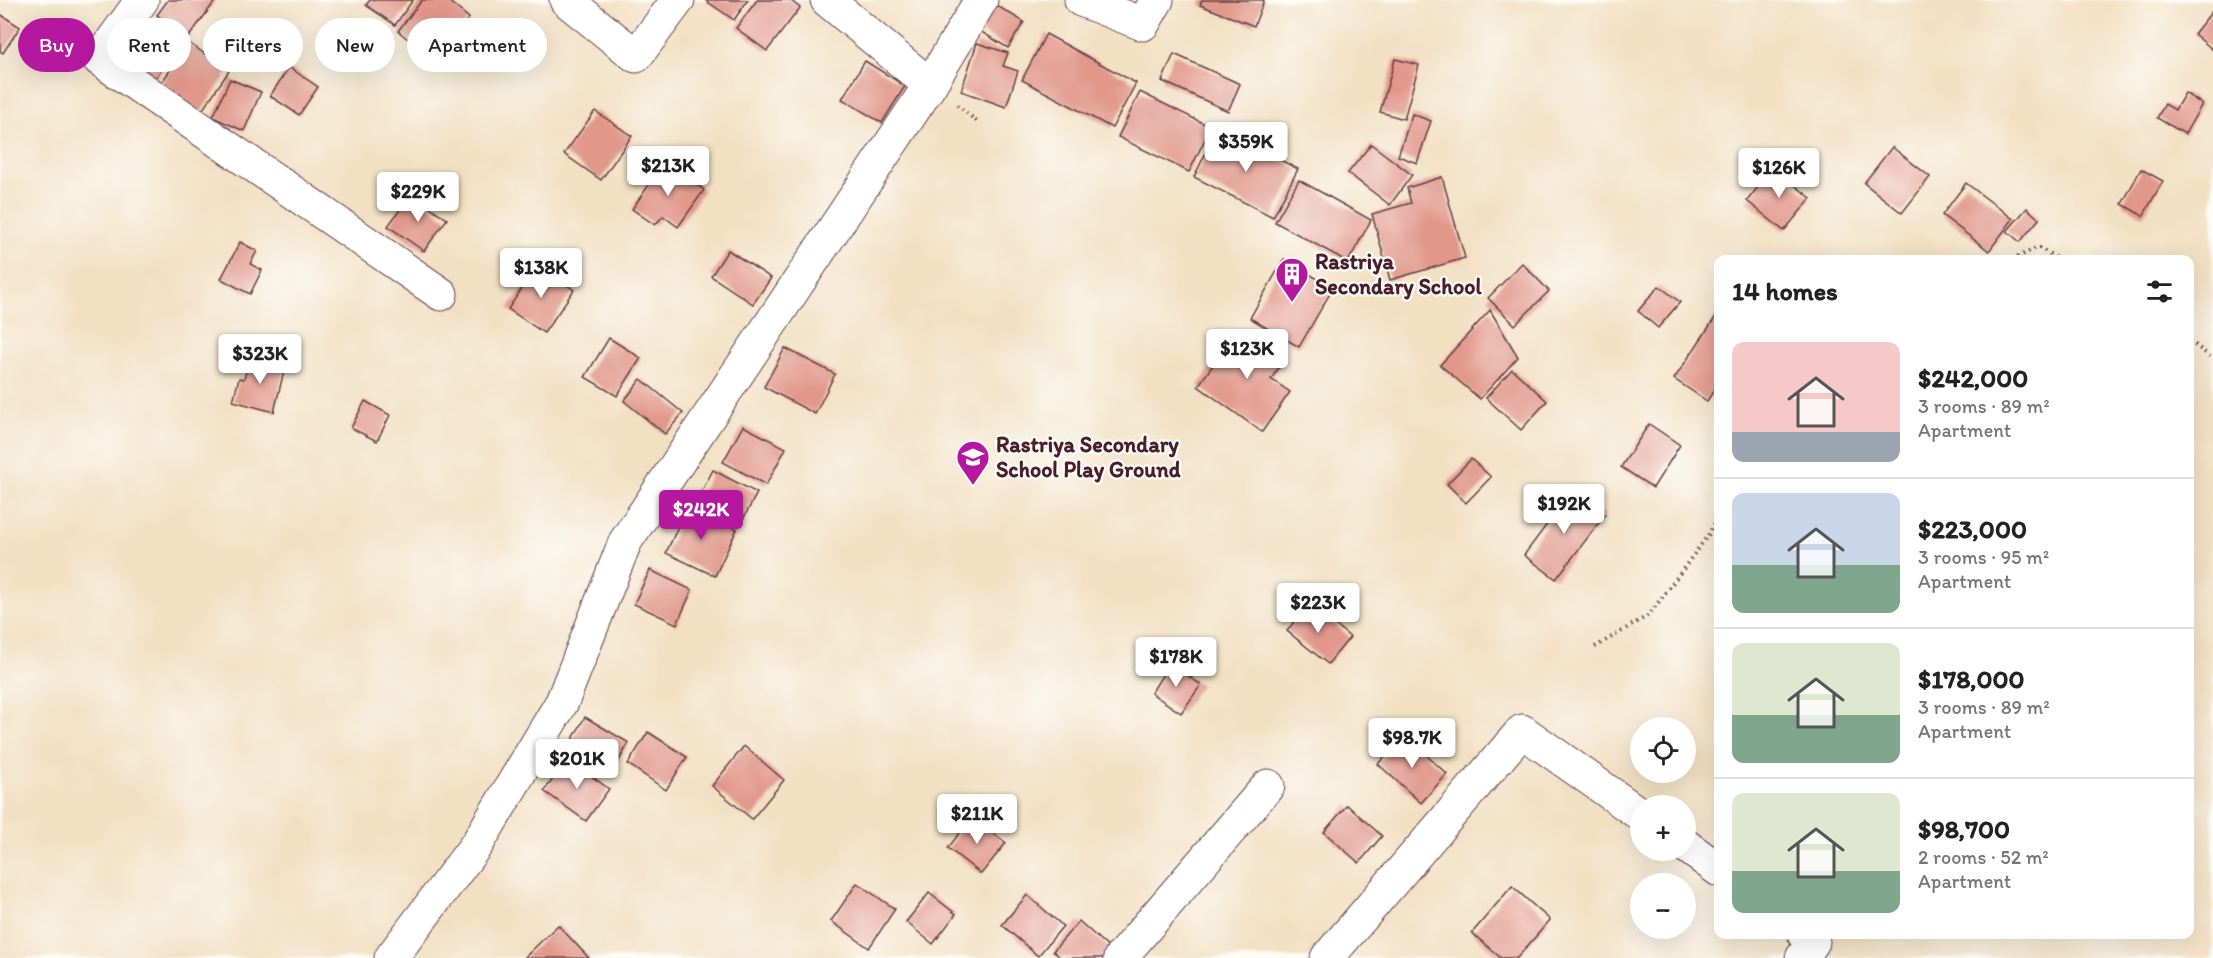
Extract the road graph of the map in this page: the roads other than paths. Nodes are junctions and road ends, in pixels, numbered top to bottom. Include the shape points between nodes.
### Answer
1 (142, 0) edge
2 (566, 0) edge
3 (678, 0) edge
4 (827, 0) edge
5 (981, 0) edge
6 (1081, 0) edge
7 (1157, 0) edge
8 (930, 85) junction
9 (441, 294) dead end
10 (1268, 786) dead end
11 (1630, 807) edge
12 (1696, 853) edge
13 (1714, 866) edge
14 (391, 958) edge
15 (1120, 958) edge
16 (1328, 958) edge

1 - 9 street via 99,59
2 - 3 street via 636,56
4 - 8 street
5 - 8 street
6 - 7 street via 1143,24
8 - 14 street via 625,542 562,702 477,844
10 - 15 street
11 - 16 street via 1522,731
12 - 13 street

